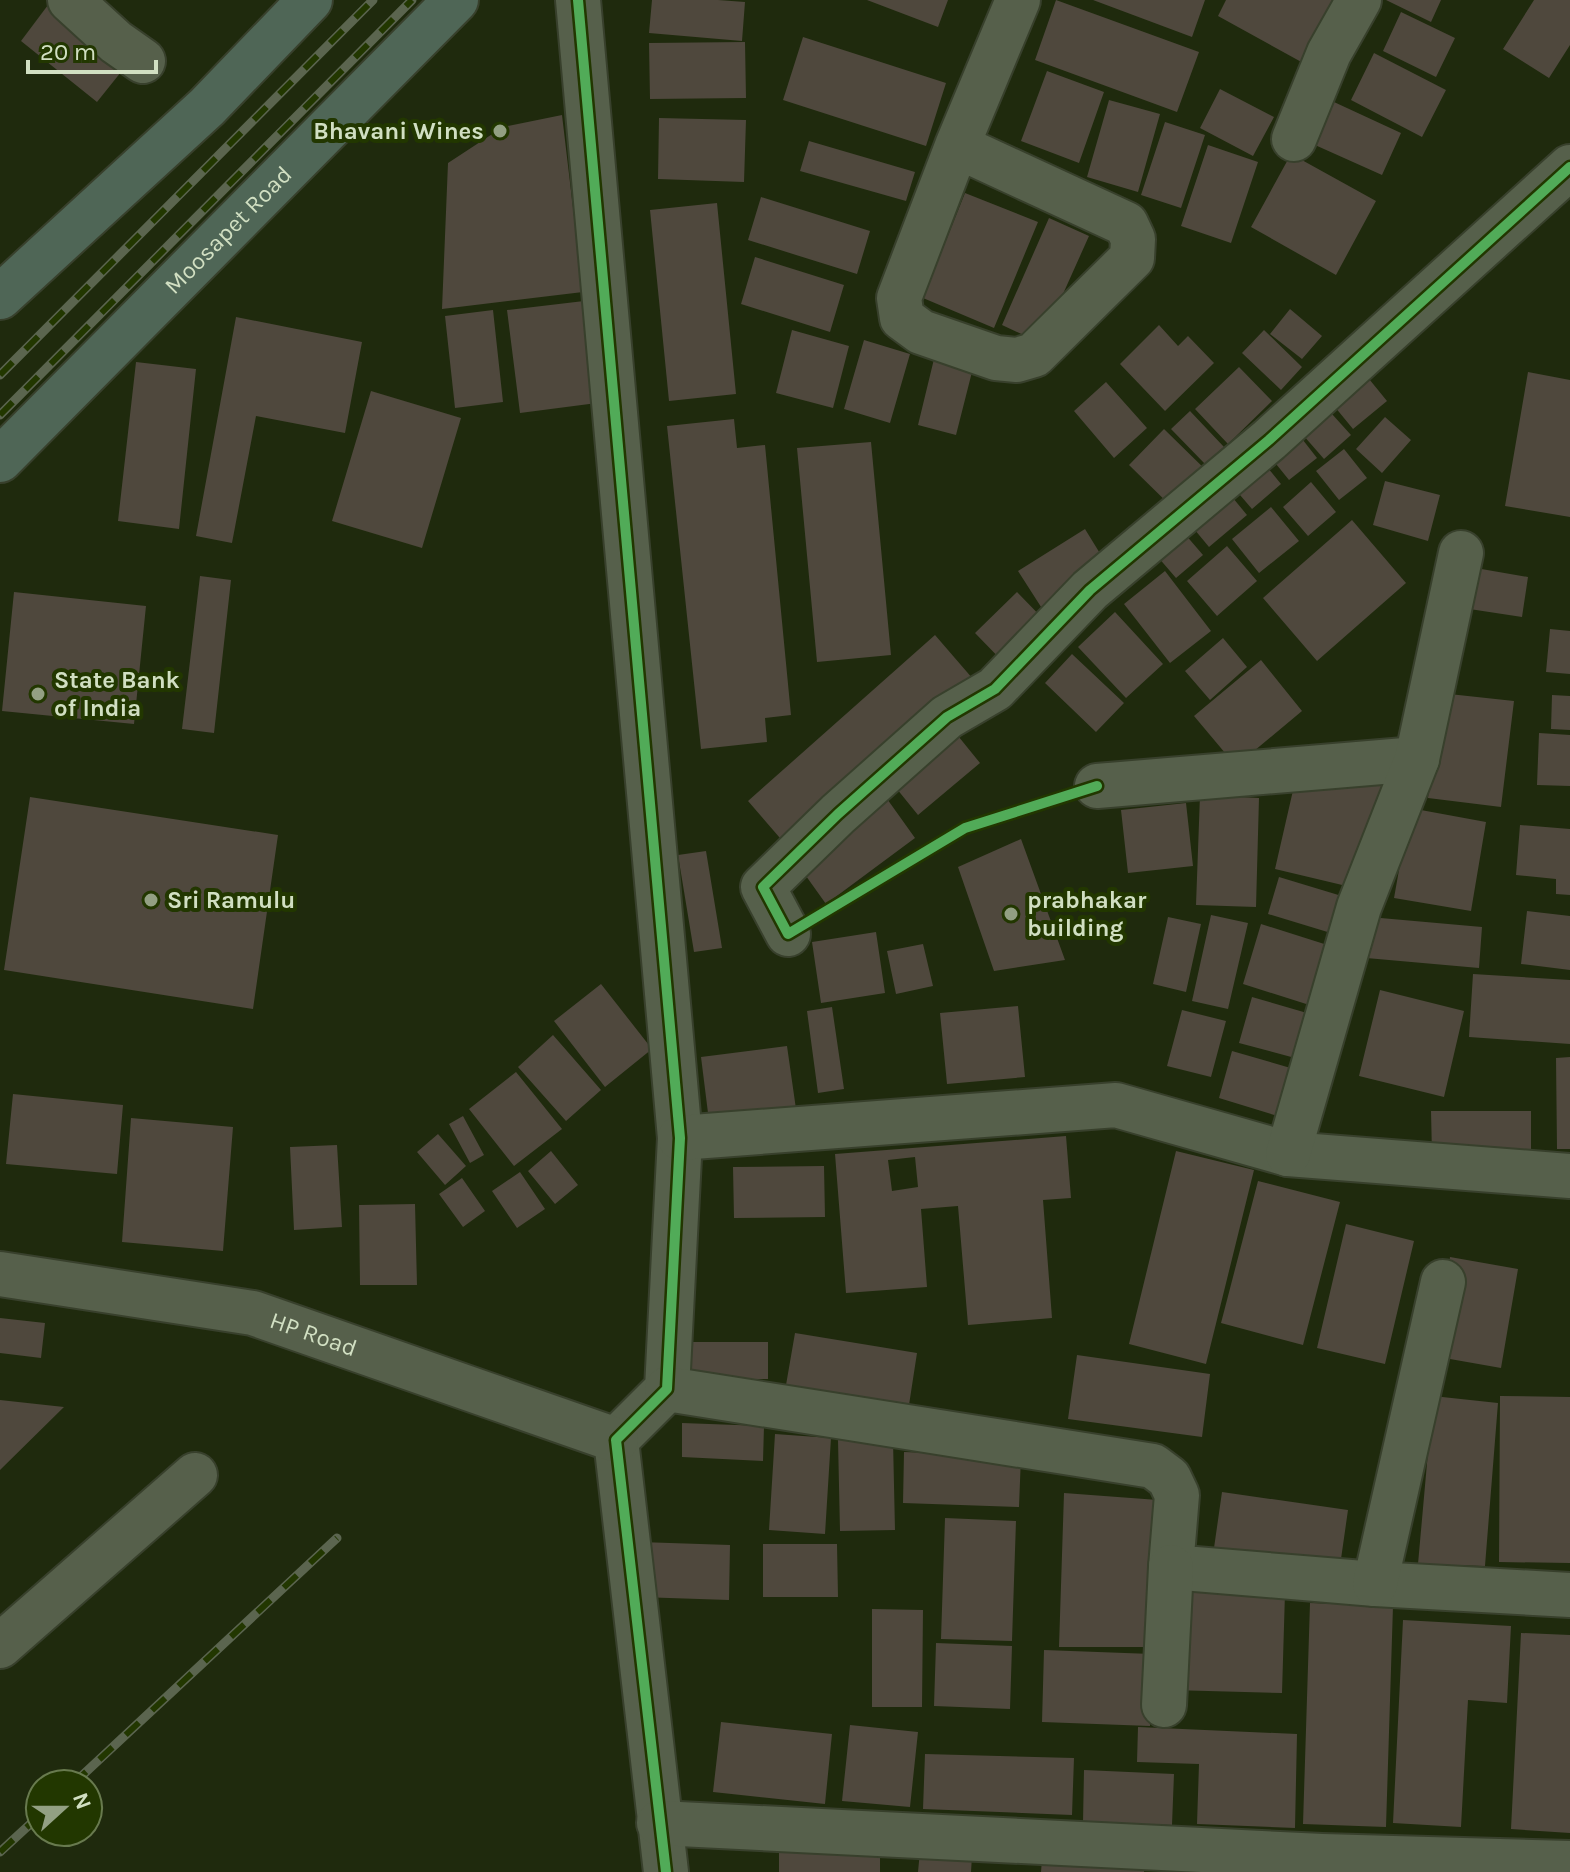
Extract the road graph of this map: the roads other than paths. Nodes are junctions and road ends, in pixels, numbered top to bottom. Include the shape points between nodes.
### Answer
1 (70, 0) edge
2 (310, 0) edge
3 (456, 0) edge
4 (578, 0) edge
5 (1018, 0) edge
6 (1359, 0) edge
7 (143, 61) dead end
8 (1294, 139) dead end
9 (957, 146) junction
10 (1570, 167) edge
11 (0, 297) edge
12 (0, 460) edge
13 (1461, 553) dead end
14 (1417, 759) junction
15 (1097, 786) dead end
16 (788, 934) dead end
17 (680, 1138) junction
18 (1288, 1154) junction
19 (1570, 1176) edge
20 (0, 1274) edge
21 (1443, 1282) dead end
22 (667, 1389) junction
23 (616, 1440) junction
24 (195, 1475) dead end
25 (1171, 1567) junction
26 (1375, 1584) junction
27 (1570, 1595) edge
28 (0, 1646) edge
29 (1164, 1705) dead end
30 (659, 1823) junction
31 (1570, 1863) edge
32 (1470, 1866) edge
33 (666, 1872) edge

1 - 7 street
2 - 11 highway via 207,107
3 - 12 highway, Moosapet Road
4 - 17 street
5 - 9 street
6 - 8 street via 1329,53
9 - 9 street via 899,298 902,318 921,332 996,358 1034,355 1132,258 1133,239 1126,224
10 - 16 street via 1269,440 1090,590 995,689 947,717 763,887
13 - 14 street
14 - 15 street
14 - 18 street via 1359,907
17 - 18 street via 1116,1105
17 - 22 street
18 - 19 street
20 - 23 street, HP Road via 253,1313
21 - 26 street
22 - 23 street
22 - 25 street via 1153,1466 1169,1478 1177,1495
23 - 30 street
24 - 28 street
25 - 26 street
25 - 29 street
26 - 27 street
30 - 32 street
30 - 33 street
31 - 32 street

